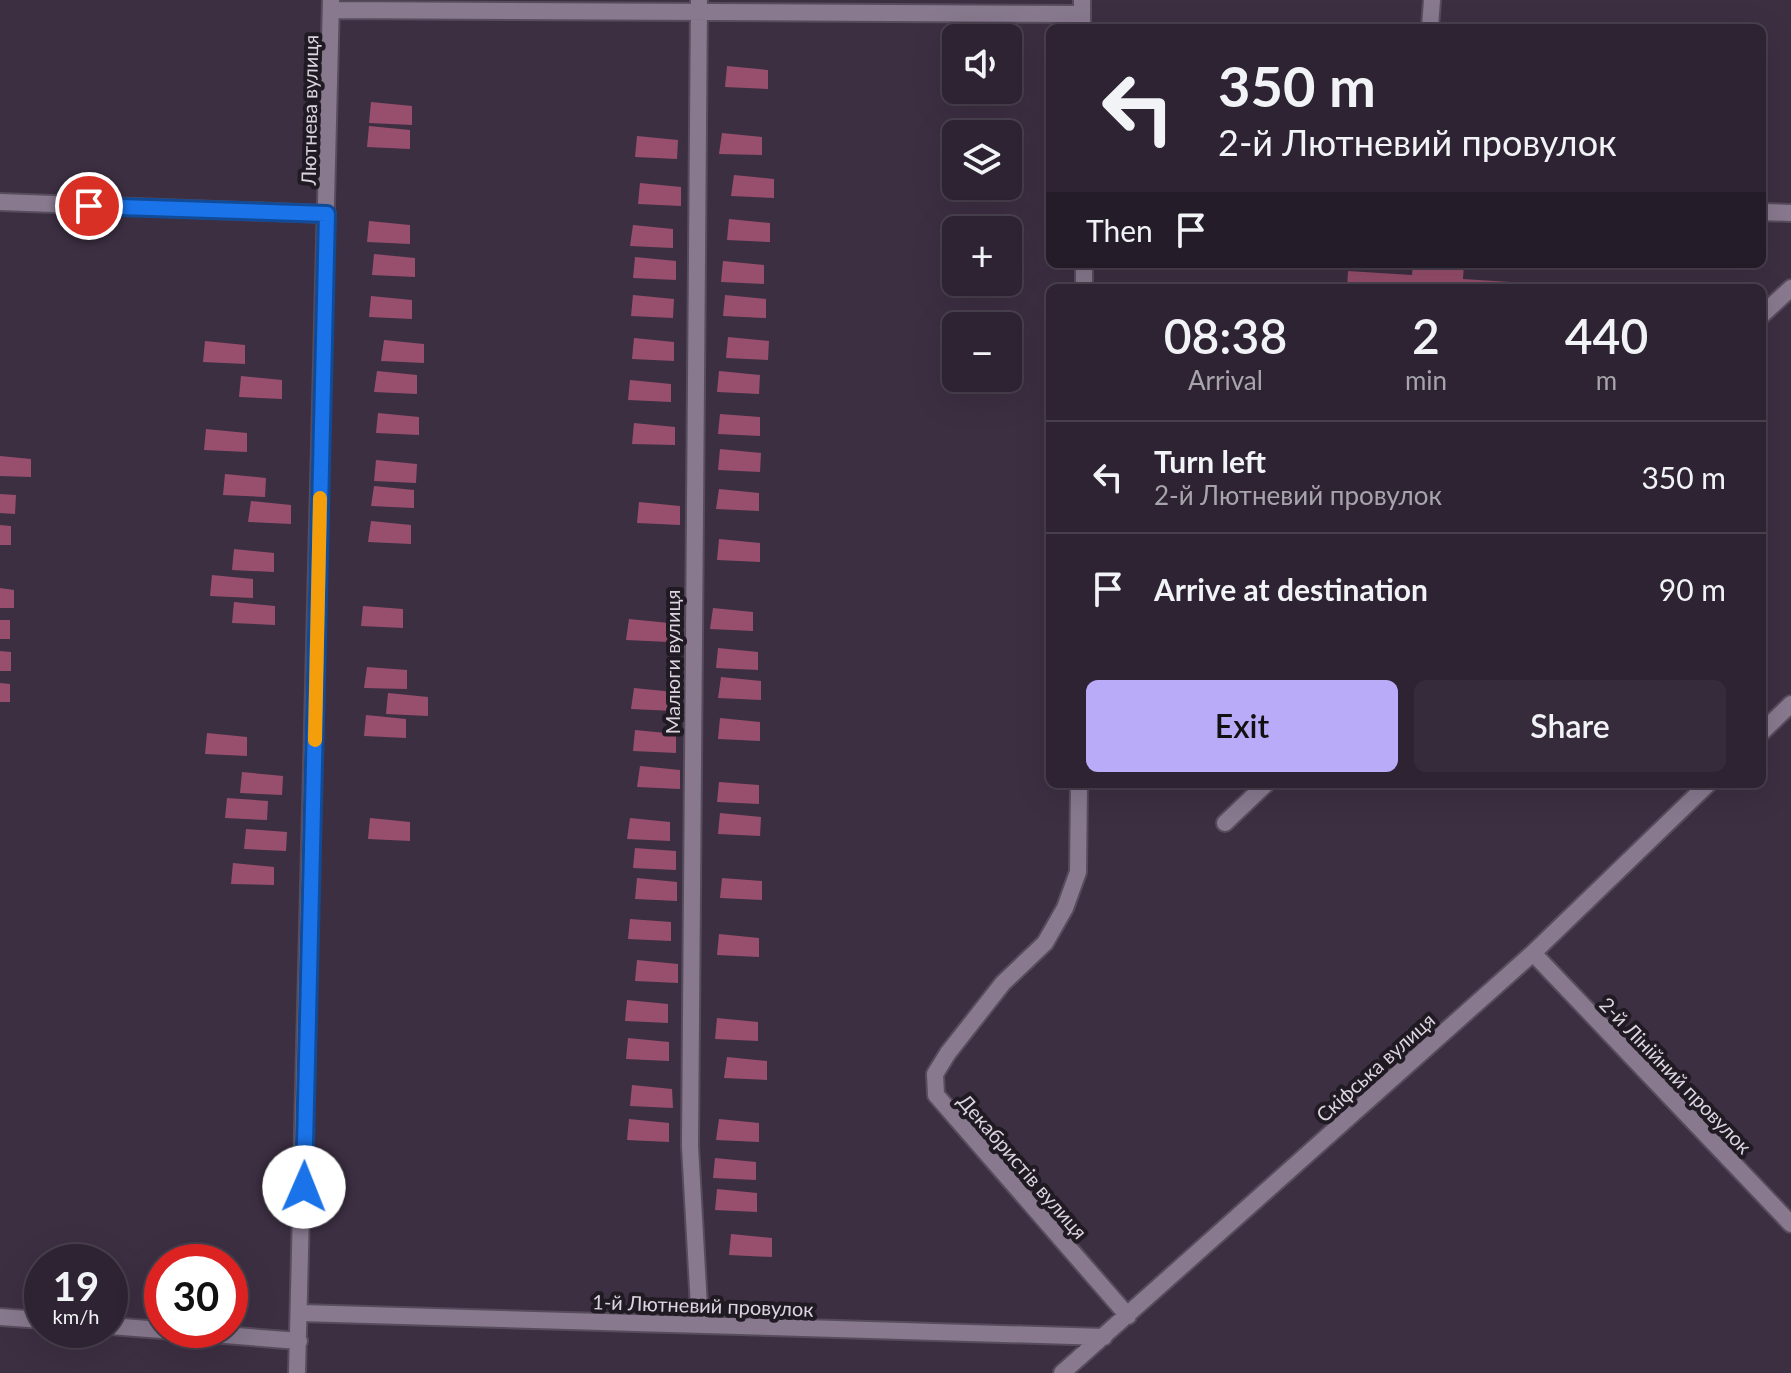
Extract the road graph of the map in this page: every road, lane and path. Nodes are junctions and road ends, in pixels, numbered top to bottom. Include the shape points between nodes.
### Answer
1 (1432, 0) edge
2 (331, 5) edge
3 (699, 6) edge
4 (1082, 14) edge
5 (1430, 24) edge
6 (0, 202) edge
7 (1766, 212) edge
8 (1791, 213) edge
9 (327, 214) junction
10 (1791, 288) edge
11 (1766, 311) edge
12 (1791, 704) edge
13 (1766, 728) edge
14 (1079, 788) edge
15 (1262, 788) edge
16 (1704, 788) edge
17 (1225, 823) dead end
18 (1533, 953) junction
19 (1791, 1224) edge
20 (301, 1313) junction
21 (1128, 1316) junction
22 (0, 1317) edge
23 (24, 1319) edge
24 (700, 1325) junction
25 (128, 1327) edge
26 (1104, 1337) junction
27 (299, 1341) junction
28 (297, 1373) edge
29 (1062, 1373) edge

1 - 5 street
2 - 3 street
2 - 9 street, Лютнева вулиця
3 - 4 street
3 - 24 street, Малюги вулиця via 690,1146
6 - 9 street
7 - 8 street
9 - 20 street, Лютнева вулиця
10 - 11 street
12 - 13 street
14 - 21 street, Декабристів вулиця via 1078,872 1065,908 1045,943 1003,983 948,1053 935,1074 936,1095
15 - 17 street
16 - 18 street, Скіфська вулиця
18 - 19 street, 2-й Лінійний провулок
18 - 21 street, Скіфська вулиця
20 - 24 street, 1-й Лютневий провулок
20 - 27 street, Лютнева вулиця
21 - 26 street, Скіфська вулиця
22 - 23 street
24 - 26 street, 1-й Лютневий провулок
25 - 27 street
26 - 29 street, Скіфська вулиця
27 - 28 street, Лютнева вулиця

